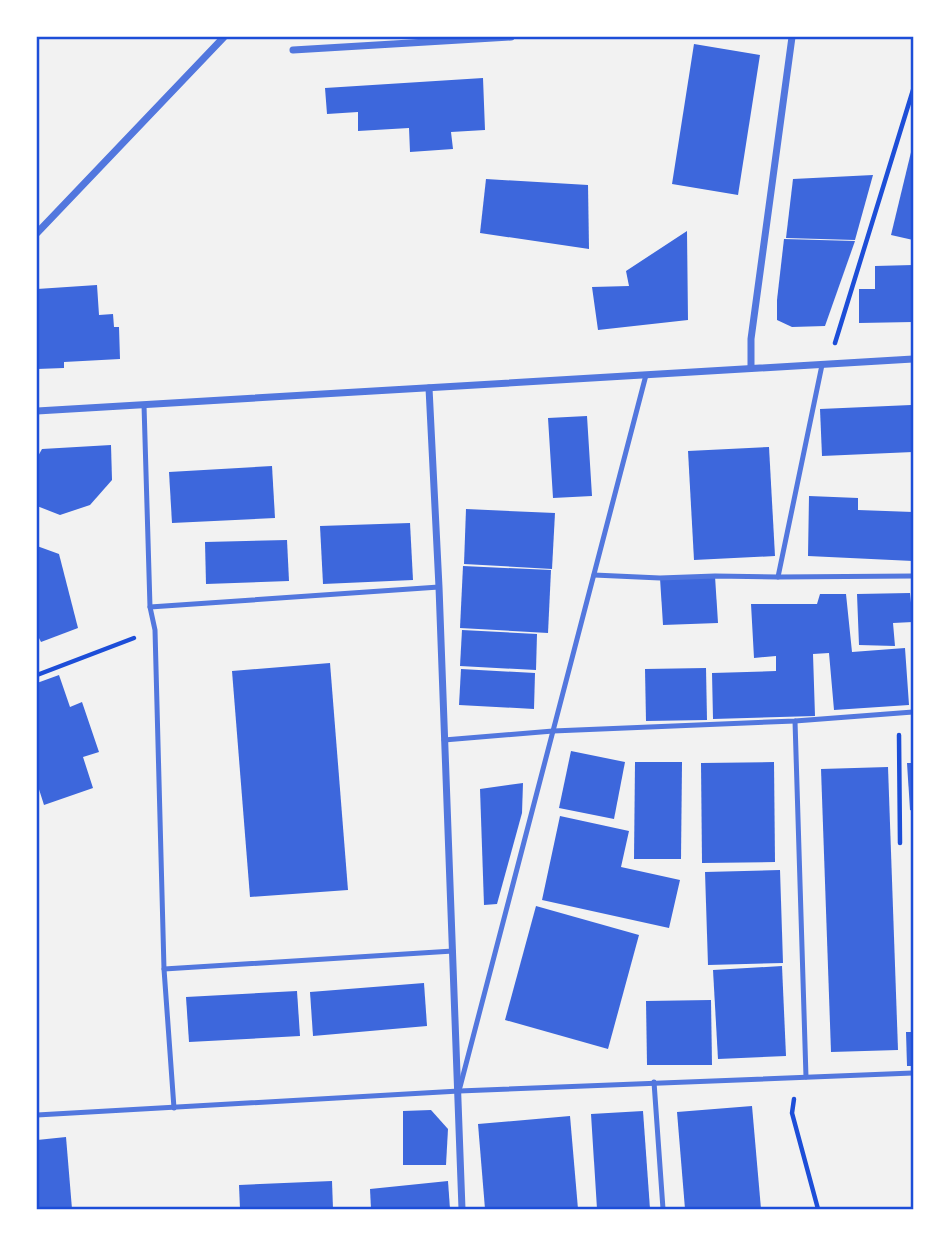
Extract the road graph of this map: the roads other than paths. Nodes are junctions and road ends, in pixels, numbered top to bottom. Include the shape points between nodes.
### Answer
1 (223, 37) edge
2 (511, 37) edge
3 (792, 37) edge
4 (293, 50) dead end
5 (37, 233) edge
6 (913, 359) edge
7 (825, 365) junction
8 (751, 368) junction
9 (646, 375) junction
10 (429, 388) junction
11 (144, 405) junction
12 (37, 411) edge
13 (594, 575) junction
14 (913, 576) edge
15 (778, 577) junction
16 (439, 587) junction
17 (150, 607) junction
18 (913, 712) edge
19 (795, 721) junction
20 (553, 731) junction
21 (444, 740) junction
22 (453, 951) junction
23 (164, 969) junction
24 (913, 1073) edge
25 (806, 1077) junction
26 (654, 1082) junction
27 (459, 1091) junction
28 (174, 1108) junction
29 (37, 1115) edge
30 (462, 1209) edge
31 (663, 1209) edge

1 - 5 street
2 - 4 street
3 - 8 street via 751,339
6 - 7 street
7 - 8 street
7 - 15 lane
8 - 9 street
9 - 10 street
9 - 13 lane
10 - 11 street
10 - 16 street
11 - 12 street
11 - 17 lane
13 - 15 lane
13 - 20 lane
14 - 15 lane
16 - 17 lane
16 - 21 street
17 - 23 lane via 155,630
18 - 19 lane
19 - 20 lane
19 - 25 lane
20 - 21 lane
20 - 27 lane
21 - 22 street
22 - 23 lane
22 - 27 street
23 - 28 lane
24 - 25 lane
25 - 26 lane
26 - 27 lane
26 - 31 lane
27 - 28 lane
27 - 30 street
28 - 29 lane

